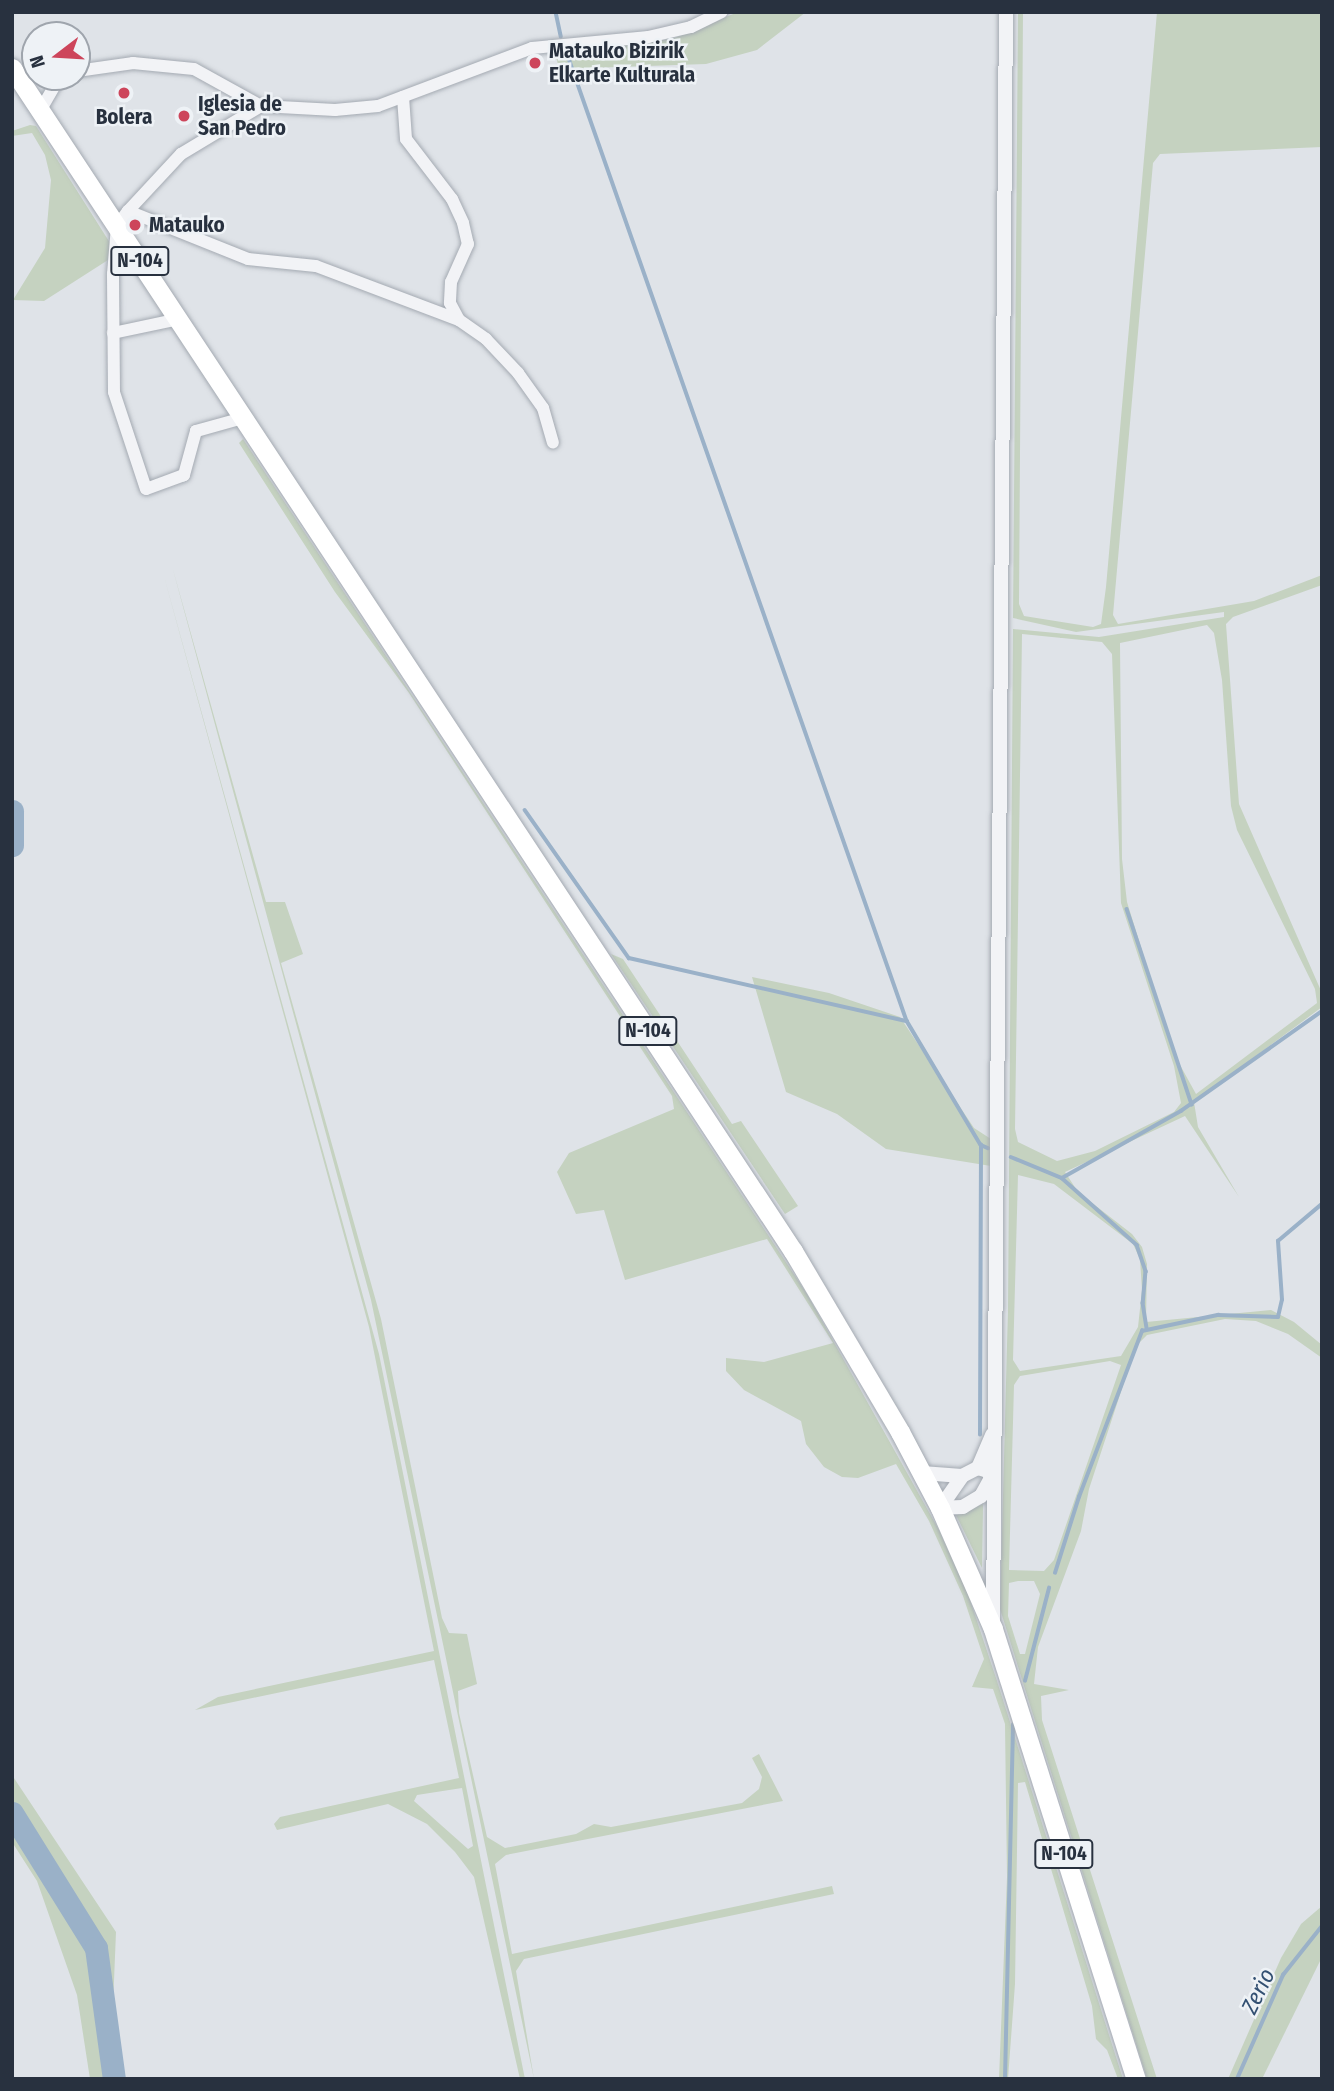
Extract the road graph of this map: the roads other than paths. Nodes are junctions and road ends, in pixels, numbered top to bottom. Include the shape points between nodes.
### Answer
1 (722, 12) edge
2 (1006, 12) edge
3 (12, 68) edge
4 (91, 69) edge
5 (52, 91) edge
6 (404, 97) junction
7 (261, 106) junction
8 (40, 111) junction
9 (122, 218) junction
10 (179, 319) junction
11 (460, 320) junction
12 (113, 333) junction
13 (243, 418) junction
14 (553, 443) dead end
15 (996, 1420) junction
16 (978, 1468) junction
17 (922, 1473) junction
18 (962, 1476) junction
19 (994, 1479) junction
20 (940, 1508) junction
21 (993, 1629) junction
22 (1136, 2079) edge

1 - 6 street via 691,27 648,37 532,48
2 - 15 street
3 - 8 main road, N-104
4 - 7 street via 133,63 194,69
5 - 8 street
6 - 7 street via 378,106 335,110
6 - 11 street via 406,139 452,199 463,223 468,244 451,282 450,303
7 - 9 street via 181,154
8 - 9 main road, N-104
9 - 10 main road, N-104
9 - 11 street via 248,259 316,266
9 - 12 street
10 - 12 street
10 - 13 main road, N-104
11 - 14 street via 486,339 518,373 542,408
12 - 13 street via 114,392 146,488 184,475 196,430
13 - 17 main road, N-104 via 793,1251
15 - 16 street
15 - 19 street
16 - 18 street
16 - 19 street
17 - 18 street
17 - 20 main road, N-104
18 - 20 street
19 - 20 street via 981,1496 963,1507
19 - 21 street
20 - 21 main road, N-104
21 - 22 main road, N-104

